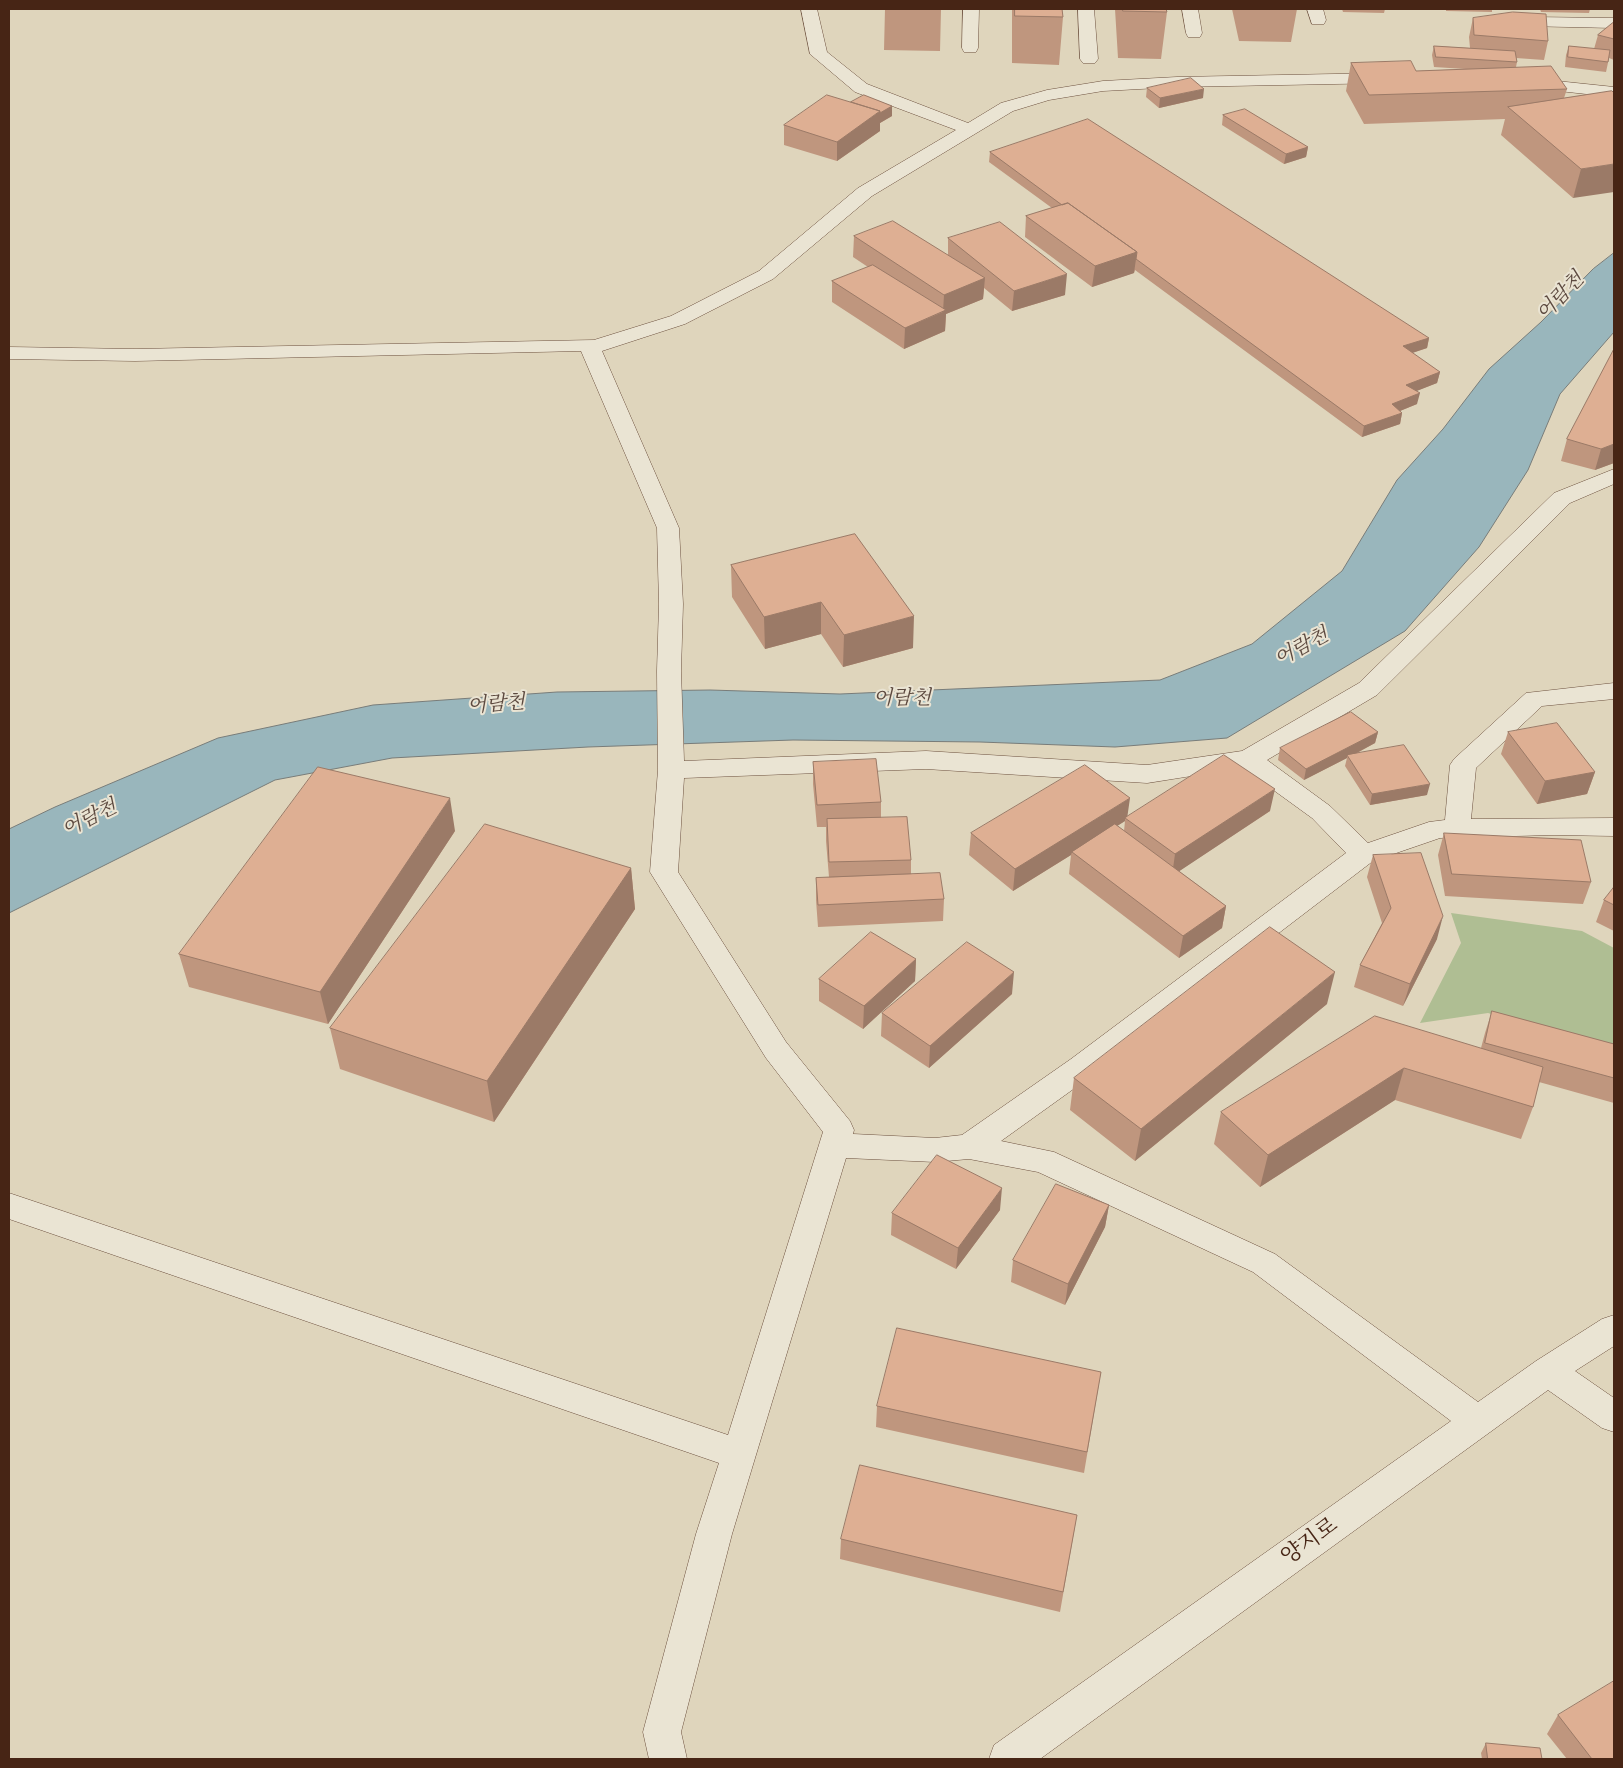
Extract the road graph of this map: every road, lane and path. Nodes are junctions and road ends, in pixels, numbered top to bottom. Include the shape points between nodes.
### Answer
1 (809, 9) edge
2 (971, 9) edge
3 (1086, 9) edge
4 (1190, 9) edge
5 (1530, 22) edge
6 (1614, 23) edge
7 (1194, 33) dead end
8 (970, 48) dead end
9 (1089, 59) dead end
10 (1404, 78) edge
11 (1508, 82) edge
12 (1614, 92) edge
13 (969, 129) junction
14 (590, 348) junction
15 (9, 354) edge
16 (1614, 476) edge
17 (1614, 691) edge
18 (1248, 759) junction
19 (670, 770) junction
20 (1614, 827) edge
21 (1457, 829) junction
22 (1363, 854) junction
23 (835, 1145) junction
24 (969, 1147) junction
25 (9, 1206) edge
26 (1614, 1328) edge
27 (1548, 1371) junction
28 (1614, 1418) edge
29 (1477, 1421) junction
30 (739, 1454) junction
31 (668, 1759) edge
32 (1008, 1759) edge

1 - 13 street via 819,54 861,88
2 - 8 street
3 - 9 street
4 - 7 street
5 - 6 street
10 - 13 street via 1282,78 1103,86 1039,97 1007,108
11 - 12 street
13 - 14 street via 865,192 766,275 678,320
14 - 15 street via 589,345 579,345 135,355
14 - 19 street via 668,528
16 - 18 street via 1562,498 1368,689
17 - 21 street via 1535,699 1463,765
18 - 19 street via 1148,774 926,760
18 - 22 street via 1321,812
19 - 23 street via 664,872 776,1050 839,1130
20 - 21 street
21 - 22 street via 1438,829
22 - 24 street via 1082,1067
23 - 24 street via 935,1150
23 - 30 street
24 - 29 street via 1043,1161 1264,1263
25 - 30 street
26 - 27 street, 양지로
27 - 28 street
27 - 29 street, 양지로
29 - 32 street, 양지로
30 - 31 street via 714,1534 662,1732

